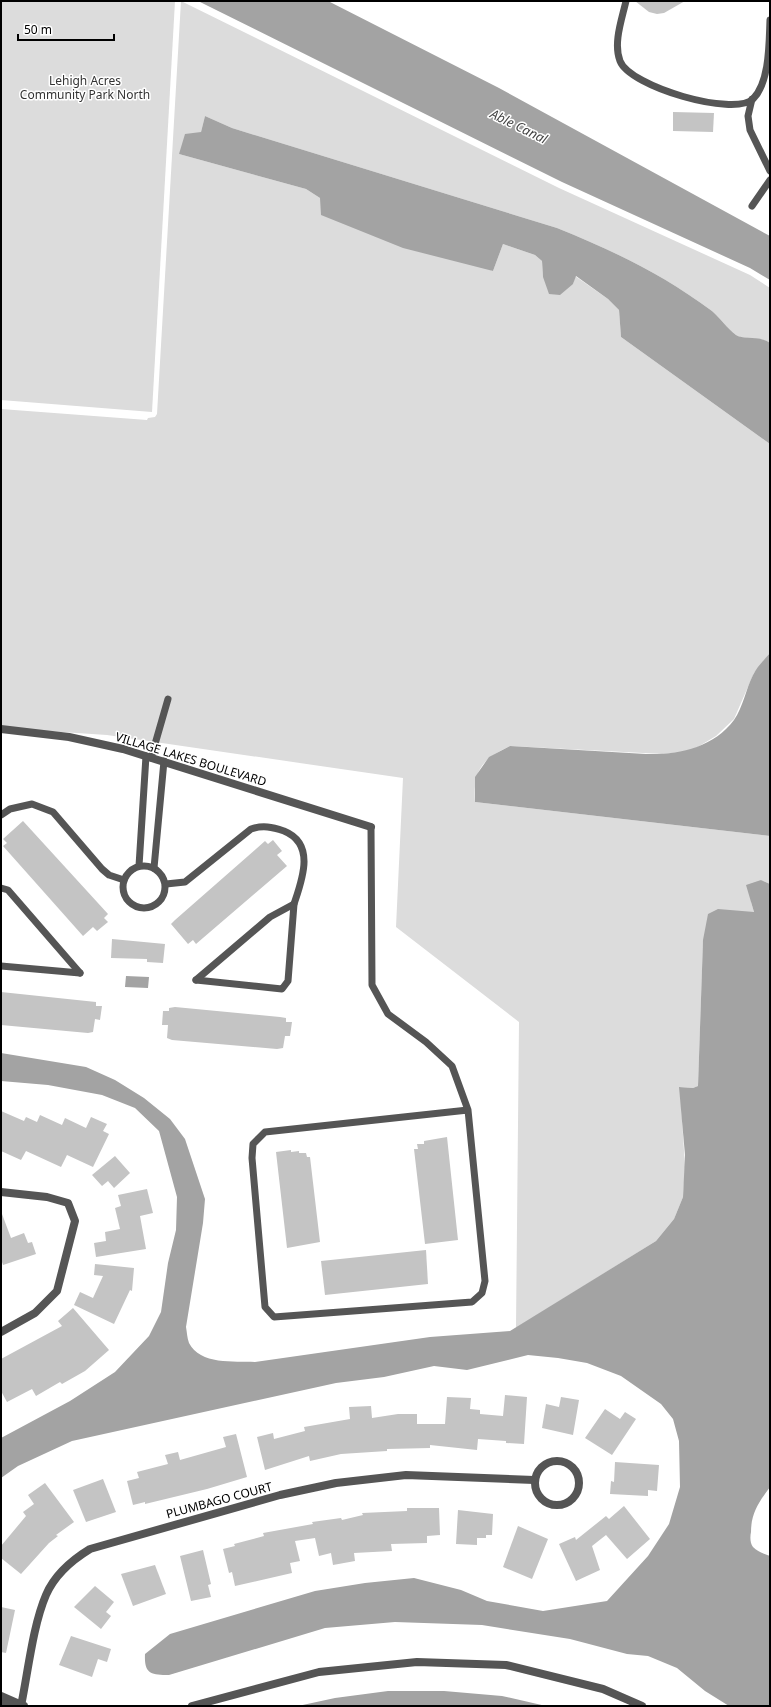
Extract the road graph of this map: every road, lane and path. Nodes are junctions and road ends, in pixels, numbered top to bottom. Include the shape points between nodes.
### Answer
1 (626, 1) edge
2 (770, 20) edge
3 (752, 99) junction
4 (770, 171) edge
5 (770, 180) edge
6 (752, 206) dead end
7 (168, 699) dead end
8 (1, 729) edge
9 (149, 757) junction
10 (164, 762) junction
11 (1, 815) edge
12 (371, 827) joint
13 (139, 866) junction
14 (154, 868) junction
15 (124, 880) junction
16 (166, 884) junction
17 (1, 888) edge
18 (294, 904) junction
19 (1, 966) edge
20 (468, 1110) junction
21 (1, 1192) edge
22 (1, 1332) edge
23 (534, 1480) junction
24 (1, 1696) edge
25 (1, 1704) edge
26 (21, 1706) edge
27 (24, 1706) edge
28 (192, 1706) edge
29 (642, 1706) edge

1 - 3 lane via 618,45 620,61 628,72 644,83 667,92 734,105
2 - 3 lane via 768,61 761,86
3 - 4 lane via 748,116 750,130
5 - 6 lane
7 - 9 lane
8 - 9 street, VILLAGE LAKES BOULEVARD via 69,737
9 - 10 street, VILLAGE LAKES BOULEVARD
9 - 13 lane
10 - 12 street, VILLAGE LAKES BOULEVARD
10 - 14 lane
11 - 15 lane via 32,804 53,812 102,869 109,875
12 - 20 lane via 372,985 388,1014 426,1042 452,1066
13 - 14 lane
13 - 15 lane
14 - 16 lane
15 - 16 lane via 124,894 127,900 132,905 146,908 153,907 163,898
16 - 18 lane via 185,882 251,829 261,826 275,828 292,834 303,848 303,877
17 - 19 lane via 8,890 80,973
18 - 18 lane via 270,917 196,980 282,989 288,981
20 - 20 lane via 484,1281 482,1293 472,1302 274,1318 265,1307 252,1144 265,1132
21 - 22 street via 47,1197 68,1203 75,1221 57,1291 35,1313
23 - 23 street via 538,1495 550,1504 561,1505 568,1502 574,1497 579,1485 575,1470 564,1461 556,1460 542,1466
23 - 26 street, PLUMBAGO COURT via 406,1475 336,1483 280,1495 90,1549 72,1561 58,1575 46,1594
24 - 26 street
25 - 26 street
26 - 27 street
28 - 29 street via 319,1672 417,1662 506,1665 603,1689

